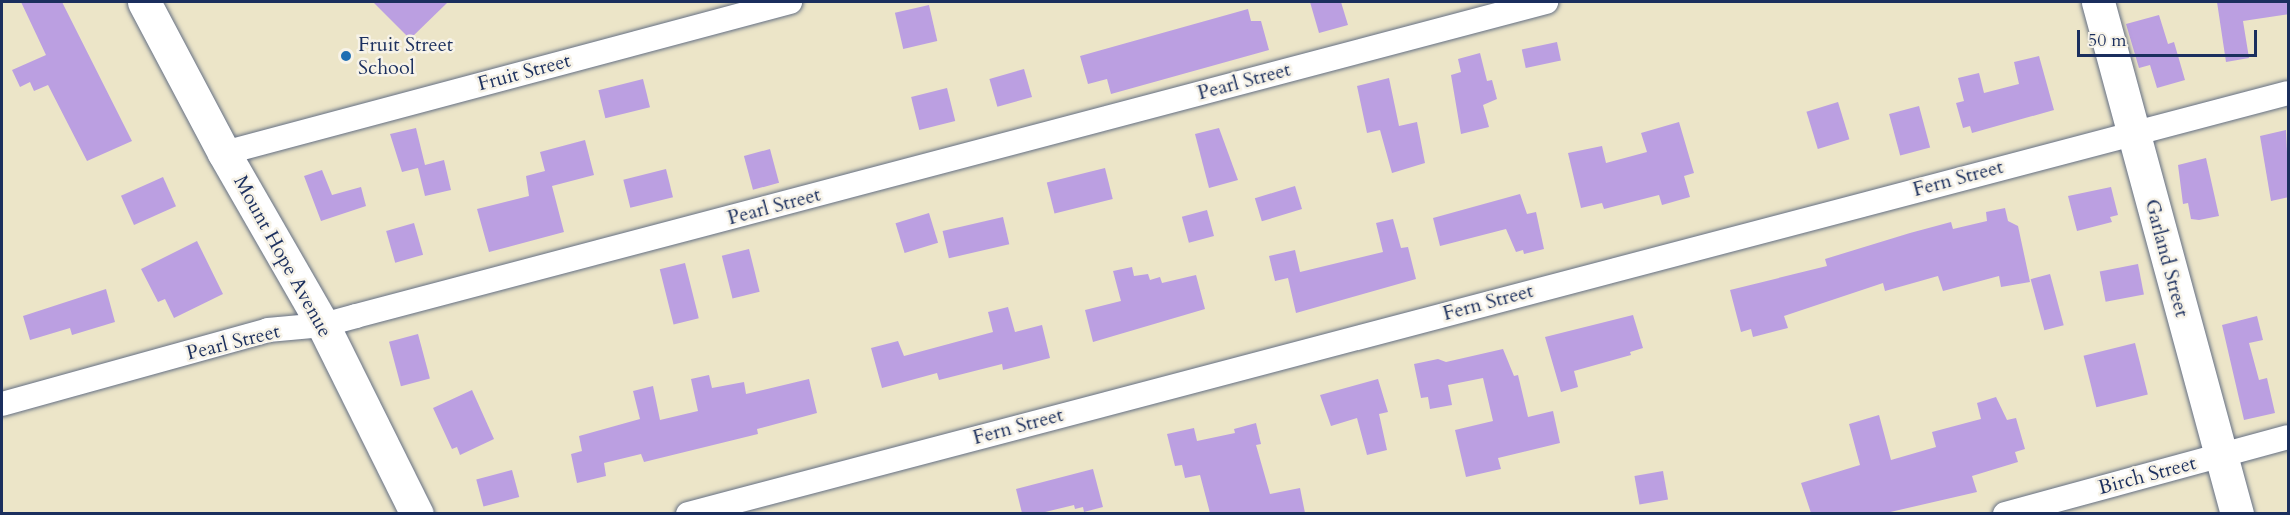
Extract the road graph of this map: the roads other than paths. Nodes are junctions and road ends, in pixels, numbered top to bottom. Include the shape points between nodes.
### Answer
1 (144, 2) edge
2 (790, 2) edge
3 (1546, 2) edge
4 (2098, 2) edge
5 (2289, 93) edge
6 (2132, 132) junction
7 (224, 153) junction
8 (322, 325) junction
9 (2, 404) edge
10 (2289, 437) edge
11 (2221, 454) junction
12 (417, 513) edge
13 (688, 513) edge
14 (2005, 513) edge
15 (2237, 513) edge

1 - 7 street, Mount Hope Avenue
2 - 7 street, Fruit Street
3 - 8 street, Pearl Street
4 - 6 street, Garland Street
5 - 6 street, Fern Street
6 - 11 street, Garland Street
6 - 13 street, Fern Street
7 - 8 street, Mount Hope Avenue
8 - 9 street, Pearl Street via 268,330
8 - 12 street, Mount Hope Avenue
10 - 11 street, Birch Street
11 - 14 street, Birch Street
11 - 15 street, Garland Street

